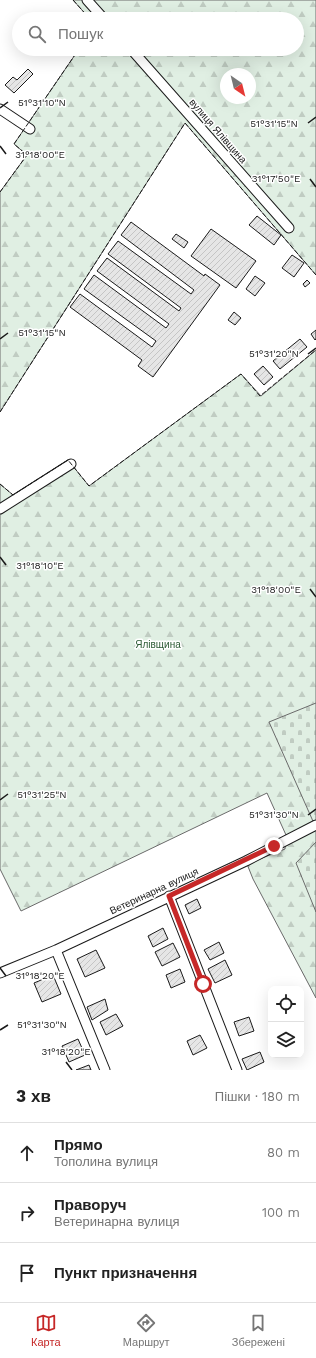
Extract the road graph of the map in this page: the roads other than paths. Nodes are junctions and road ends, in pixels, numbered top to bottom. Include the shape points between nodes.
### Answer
1 (87, 0) edge
2 (98, 12) edge
3 (137, 56) edge
4 (0, 109) edge
5 (30, 129) dead end
6 (289, 228) dead end
7 (71, 464) dead end
8 (0, 510) edge
9 (316, 825) edge
10 (169, 896) junction
11 (56, 950) junction
12 (0, 973) edge
13 (105, 1070) edge
14 (237, 1070) edge

1 - 2 street
3 - 6 street, вулиця Ялівщина
4 - 5 street
7 - 8 street
9 - 10 street, Ветеринарна вулиця
10 - 11 street, Ветеринарна вулиця
10 - 14 street
11 - 12 street, Ветеринарна вулиця
11 - 13 street

